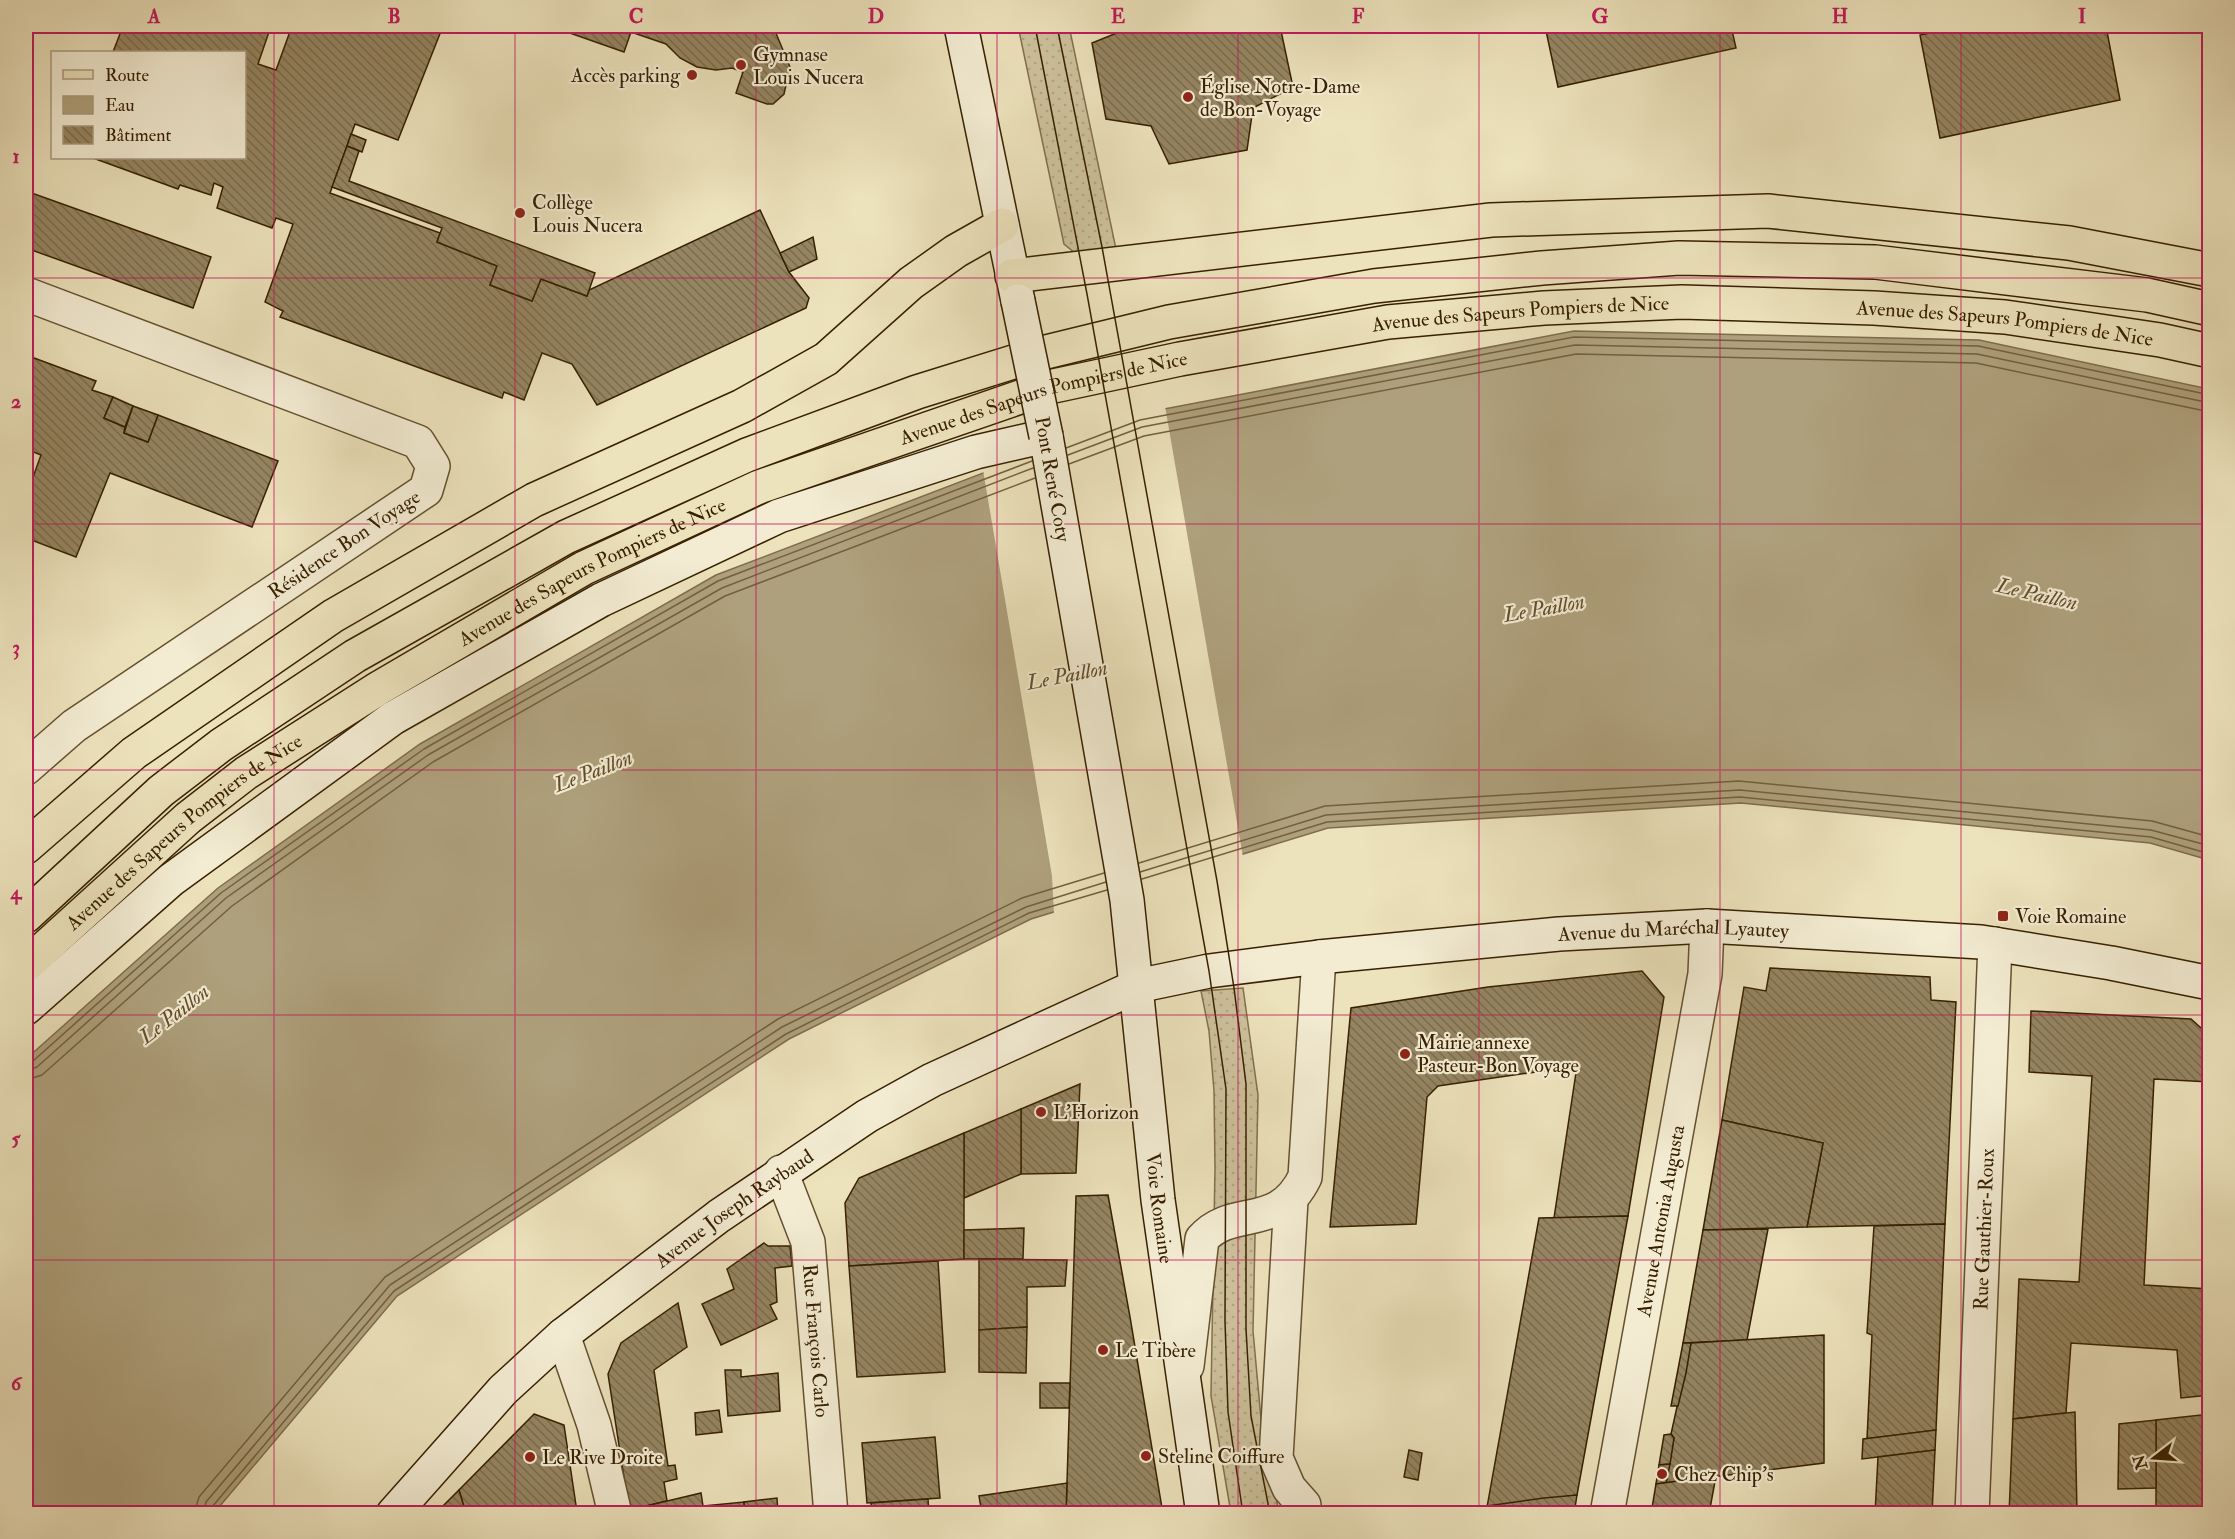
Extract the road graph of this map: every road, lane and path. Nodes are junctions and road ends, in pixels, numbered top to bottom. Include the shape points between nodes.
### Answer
1 (961, 26) edge
2 (1002, 225) junction
3 (2210, 270) edge
4 (1015, 289) junction
5 (26, 294) edge
6 (2210, 309) edge
7 (2210, 351) edge
8 (1046, 436) junction
9 (26, 768) edge
10 (26, 847) edge
11 (1127, 900) joint
12 (26, 916) edge
13 (1707, 926) junction
14 (1995, 944) junction
15 (1319, 957) junction
16 (26, 965) edge
17 (2210, 983) edge
18 (1137, 986) junction
19 (26, 1008) edge
20 (781, 1172) junction
21 (1291, 1200) junction
22 (563, 1335) junction
23 (1185, 1380) junction
24 (1304, 1505) dead end
25 (393, 1514) edge
26 (615, 1514) edge
27 (831, 1514) edge
28 (1203, 1514) edge
29 (1607, 1514) edge
30 (1972, 1514) edge

1 - 2 main road, Pont René Coty
2 - 4 main road, Pont René Coty
2 - 10 main road via 911,283 826,359 742,406 524,506 333,616 134,753
3 - 4 main road via 2070,243 1768,212 1491,220
4 - 8 main road, Pont René Coty, bridge
5 - 9 main road, Résidence Bon Voyage via 418,442 433,466 426,490 74,726
6 - 12 main road, Avenue des Sapeurs Pompiers de Nice via 2147,295 1875,262 1679,258 1542,267 1374,286 1169,322 1042,353 917,392 747,455 566,537 355,656 221,745 161,791
7 - 16 main road, Avenue des Sapeurs Pompiers de Nice via 2005,317 1682,302 1544,308 1388,322 1049,387 759,487 584,568 379,688 246,773 188,818
8 - 11 main road, Pont René Coty
8 - 19 main road via 976,453 779,516 601,600 393,718 171,880
11 - 18 main road, Voie Romaine
13 - 14 main road, Avenue du Maréchal Lyautey
13 - 15 main road, Avenue du Maréchal Lyautey via 1559,934
13 - 29 main road, Avenue Antonia Augusta via 1704,974
14 - 17 main road, Avenue du Maréchal Lyautey
14 - 30 main road, Rue Gauthier-Roux
15 - 18 main road, Avenue du Maréchal Lyautey via 1209,971
15 - 21 main road via 1305,1177
18 - 20 main road, Avenue Joseph Raybaud via 933,1080 867,1116
18 - 23 main road, Voie Romaine via 1158,1200
20 - 22 main road, Avenue Joseph Raybaud
20 - 27 main road, Rue François Carlo via 808,1242
21 - 23 main road via 1280,1208 1209,1231 1202,1239
21 - 24 main road via 1276,1458 1289,1488
22 - 25 main road, Avenue Joseph Raybaud via 503,1390
22 - 26 main road via 594,1425
23 - 28 main road, Voie Romaine

